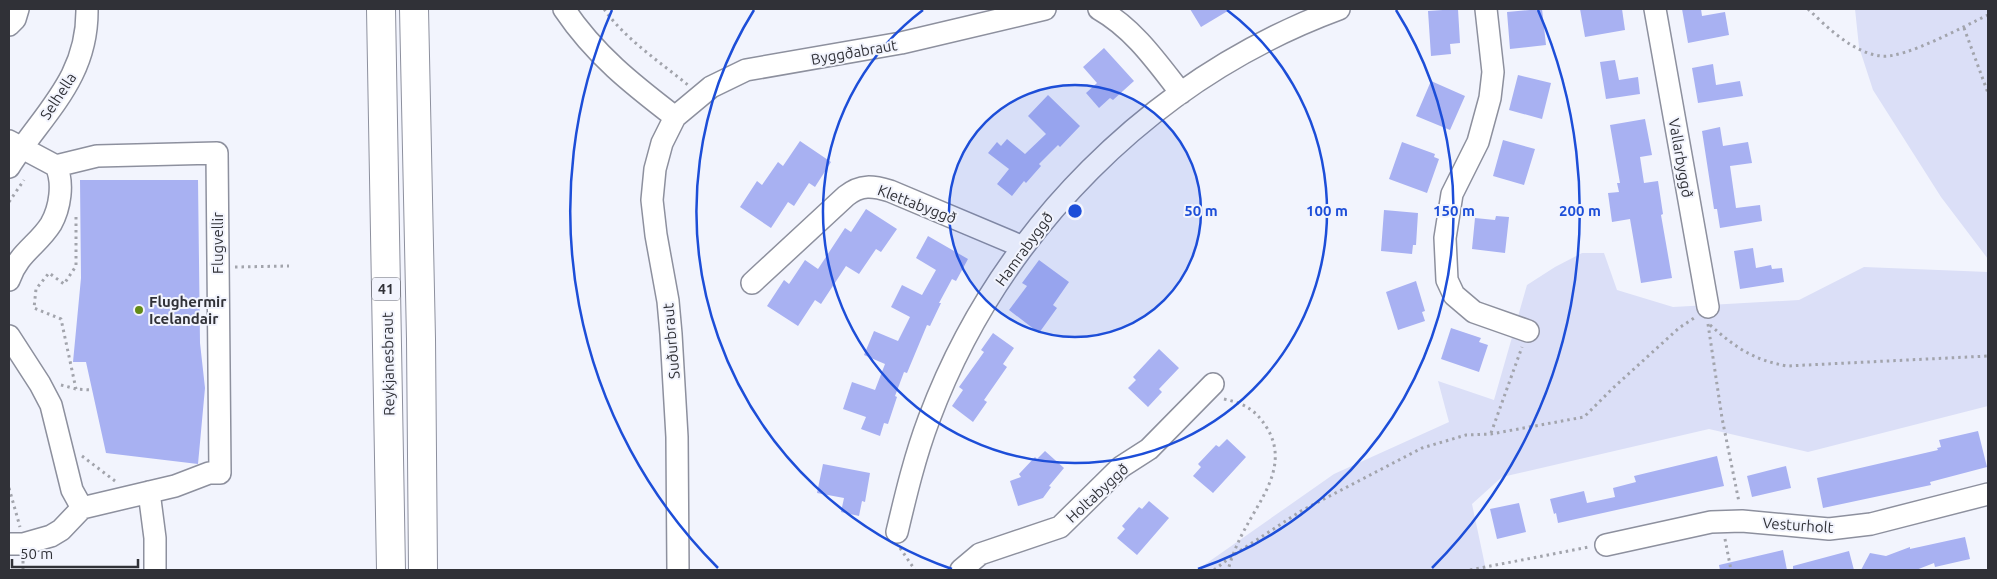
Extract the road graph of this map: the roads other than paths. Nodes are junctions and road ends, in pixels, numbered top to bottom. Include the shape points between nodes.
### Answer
1 (18, 9) edge
2 (88, 9) edge
3 (366, 9) edge
4 (381, 9) edge
5 (414, 9) edge
6 (426, 9) edge
7 (564, 9) edge
8 (972, 9) edge
9 (1045, 9) edge
10 (1099, 9) edge
11 (1339, 9) edge
12 (1486, 9) edge
13 (1655, 9) edge
14 (9, 25) edge
15 (958, 29) junction
16 (1181, 93) junction
17 (675, 117) junction
18 (14, 145) edge
19 (56, 166) junction
20 (9, 167) edge
21 (1024, 247) junction
22 (9, 280) edge
23 (752, 282) dead end
24 (1709, 316) road end
25 (1528, 332) road end
26 (9, 336) edge
27 (421, 339) junction
28 (1213, 384) dead end
29 (389, 422) junction
30 (149, 492) junction
31 (1988, 494) edge
32 (82, 508) junction
33 (897, 532) road end
34 (9, 544) edge
35 (1606, 544) road end
36 (155, 570) edge
37 (391, 570) edge
38 (423, 570) edge
39 (678, 570) edge
40 (961, 570) edge

1 - 14 street
2 - 18 street, Selhella via 86,34 75,70 54,105
3 - 29 highway via 375,317
4 - 29 highway, Reykjanesbraut / 41
5 - 27 highway, 41
6 - 27 highway via 430,195
7 - 17 street via 596,52
8 - 15 street
9 - 15 street, Byggðabraut
10 - 16 street via 1126,26
11 - 16 street, Hamrabyggð via 1250,49
12 - 25 street via 1493,72 1490,98 1478,142 1452,194 1445,238 1446,280 1454,296 1474,312
13 - 24 street, Vallarbyggð
15 - 17 street, Byggðabraut via 853,53 746,70 711,87
16 - 21 street, Hamrabyggð via 1096,163
17 - 39 street, Suðurbraut via 662,143 652,200 668,301 672,354 677,437
18 - 19 street
18 - 20 street, Selhella
19 - 22 street via 60,183 51,224 24,252
19 - 30 street, Flugvellir via 97,156 217,153 220,473 209,473
21 - 23 street, Klettabyggð via 890,191 865,187 846,196
21 - 33 street, Hamrabyggð via 980,312 945,382 916,456
26 - 32 street via 51,405 72,490
27 - 38 highway, 41
28 - 40 street, Holtabyggð via 1149,449 1121,467 1060,527 980,554
29 - 37 highway, Reykjanesbraut / 41
30 - 32 street, Flugvellir
30 - 36 street
31 - 35 street, Vesturholt via 1871,524 1829,529 1742,521 1711,522
32 - 34 street via 51,536 23,544

